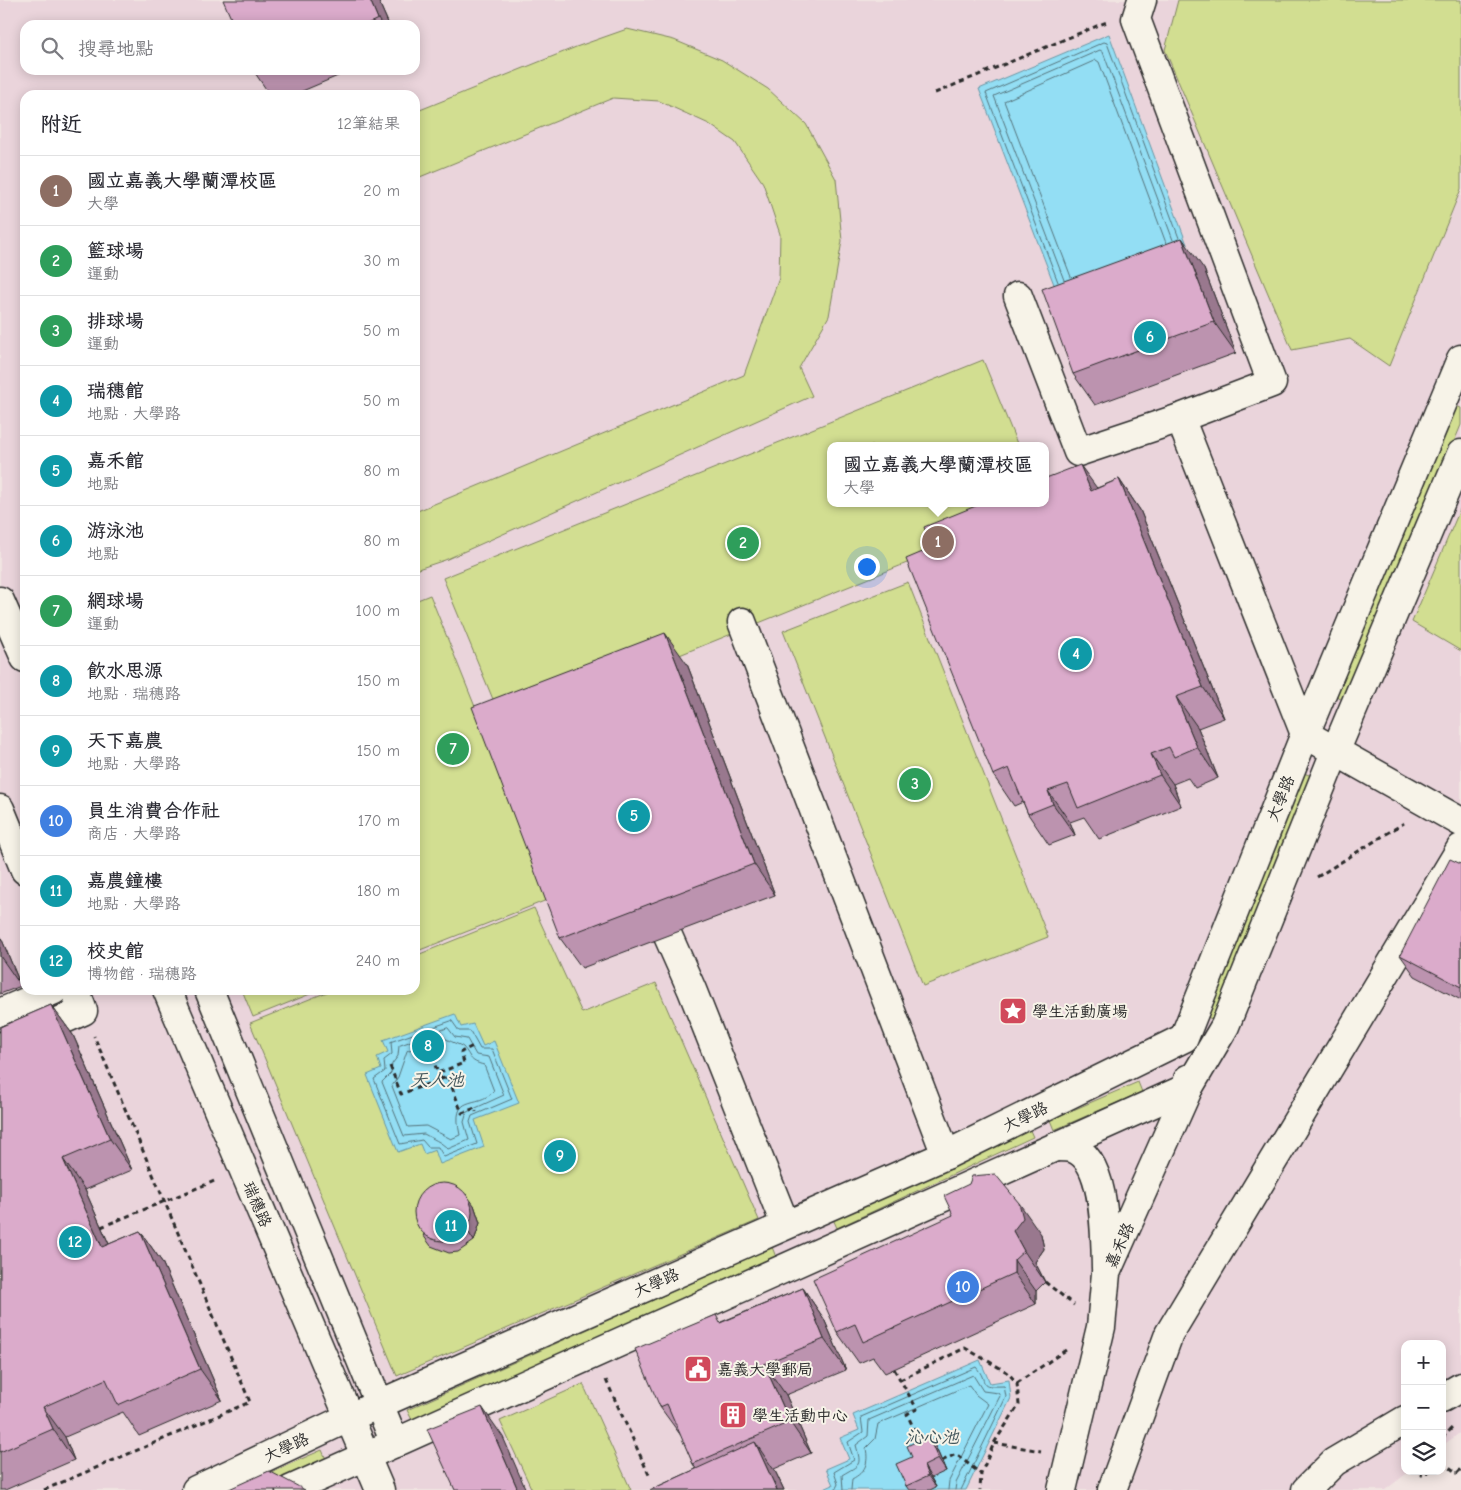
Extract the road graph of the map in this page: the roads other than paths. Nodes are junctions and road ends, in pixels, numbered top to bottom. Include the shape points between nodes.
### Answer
1 (1141, 4) edge
2 (1018, 296) dead end
3 (1461, 359) edge
4 (1456, 387) edge
5 (1180, 418) junction
6 (1461, 454) edge
7 (0, 601) edge
8 (742, 622) dead end
9 (20, 647) edge
10 (1305, 734) junction
11 (1335, 752) junction
12 (0, 809) edge
13 (1461, 822) edge
14 (1461, 848) edge
15 (20, 858) edge
16 (668, 936) edge
17 (42, 995) edge
18 (169, 995) edge
19 (211, 995) edge
20 (79, 1000) edge
21 (0, 1013) edge
22 (1184, 1038) junction
23 (0, 1047) edge
24 (1189, 1087) junction
25 (1056, 1147) junction
26 (946, 1155) junction
27 (785, 1224) junction
28 (1106, 1274) junction
29 (1461, 1387) edge
30 (1446, 1396) edge
31 (380, 1404) junction
32 (350, 1417) junction
33 (1401, 1422) edge
34 (395, 1443) junction
35 (366, 1456) junction
36 (196, 1490) edge
37 (290, 1490) edge
38 (380, 1490) edge
39 (1062, 1490) edge
40 (1112, 1490) edge
41 (1306, 1490) edge

1 - 5 street via 1136,19 1272,383
2 - 5 street via 1078,452
3 - 4 street, 大學路
4 - 10 street, 大學路
5 - 10 street
6 - 11 street
7 - 9 street
8 - 26 street
10 - 11 street
10 - 22 street, 大學路
11 - 13 street
11 - 24 street via 1225,1026
12 - 15 street
14 - 40 street via 1169,1334
16 - 27 street
17 - 21 street
18 - 32 street, 瑞穗路
19 - 31 street
20 - 23 street
22 - 24 street, 嘉禾路
22 - 26 street, 大學路
24 - 25 street
24 - 28 street, 嘉禾路
25 - 28 street via 1073,1148 1084,1156 1096,1175 1104,1208
25 - 34 street
26 - 27 street, 大學路
27 - 31 street, 大學路
28 - 39 street, 嘉禾路 via 1101,1326
29 - 30 street
31 - 32 street, 大學路
31 - 34 street
32 - 35 street, 瑞穗路
32 - 36 street, 大學路
33 - 41 street via 1334,1462
34 - 35 street
35 - 37 street
35 - 38 street, 瑞穗路

